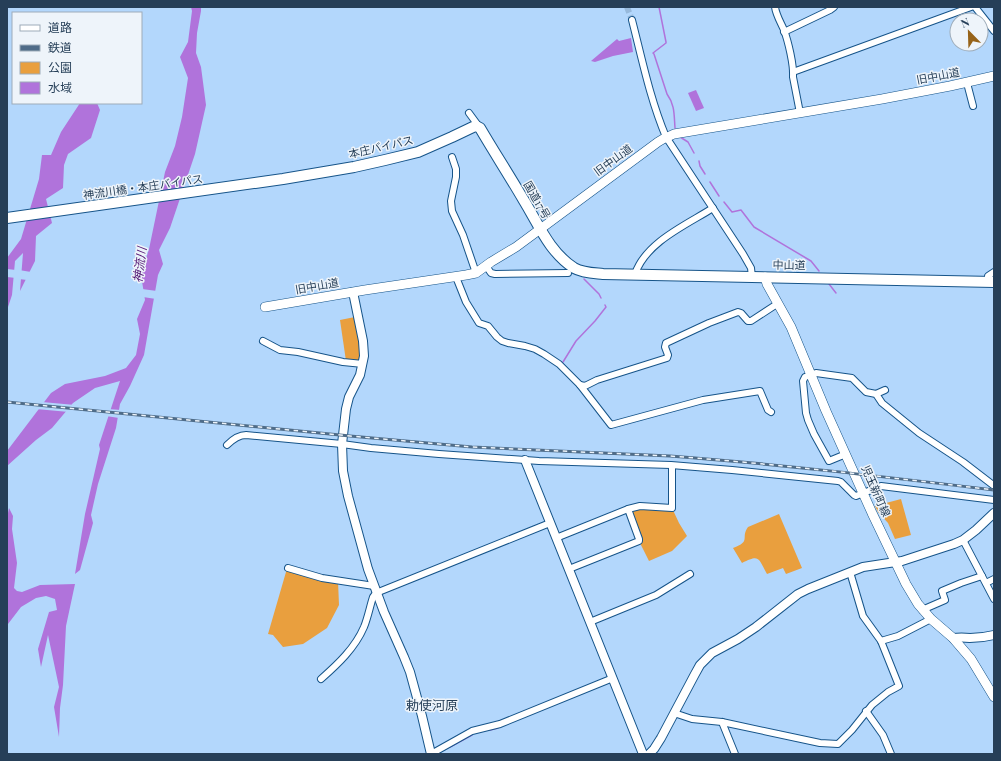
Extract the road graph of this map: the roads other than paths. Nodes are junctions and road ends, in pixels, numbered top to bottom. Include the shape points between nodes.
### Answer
1 (775, 7) edge
2 (834, 7) edge
3 (971, 7) edge
4 (975, 7) edge
5 (632, 20) tunnel mouth
6 (994, 31) edge
7 (784, 32) junction
8 (793, 72) junction
9 (994, 76) edge
10 (967, 83) junction
11 (973, 106) dead end
12 (469, 113) dead end
13 (800, 113) junction
14 (480, 128) junction
15 (666, 137) junction
16 (452, 157) dead end
17 (283, 179) joint
18 (713, 208) junction
19 (7, 218) edge
20 (540, 228) junction
21 (486, 266) junction
22 (584, 272) joint
23 (994, 272) edge
24 (476, 273) junction
25 (568, 273) dead end
26 (635, 274) junction
27 (456, 277) junction
28 (752, 277) junction
29 (765, 277) junction
30 (991, 282) edge
31 (353, 292) junction
32 (778, 304) junction
33 (265, 307) dead end
34 (263, 341) dead end
35 (363, 364) junction
36 (810, 375) junction
37 (580, 385) junction
38 (885, 390) dead end
39 (876, 394) junction
40 (771, 412) dead end
41 (342, 444) junction
42 (227, 446) dead end
43 (846, 454) junction
44 (525, 460) junction
45 (672, 466) junction
46 (994, 486) edge
47 (864, 493) junction
48 (994, 500) edge
49 (628, 509) junction
50 (994, 513) edge
51 (550, 523) junction
52 (556, 538) junction
53 (963, 540) junction
54 (895, 562) junction
55 (288, 568) dead end
56 (569, 569) junction
57 (850, 572) junction
58 (690, 574) dead end
59 (982, 576) junction
60 (994, 579) edge
61 (986, 583) junction
62 (375, 590) junction
63 (994, 599) edge
64 (922, 610) junction
65 (931, 619) junction
66 (590, 622) junction
67 (994, 635) edge
68 (953, 638) junction
69 (880, 641) junction
70 (613, 678) junction
71 (321, 679) dead end
72 (994, 697) edge
73 (866, 711) junction
74 (674, 713) junction
75 (722, 722) junction
76 (431, 754) edge
77 (643, 754) edge
78 (649, 754) edge
79 (735, 754) edge
80 (891, 754) edge

1 - 7 street
2 - 7 street
3 - 8 street
4 - 6 street
5 - 15 street via 658,118
7 - 8 street
8 - 13 street
9 - 10 main road, 旧中山道
10 - 11 street
10 - 13 main road, 旧中山道
12 - 14 street
13 - 15 main road, 旧中山道 via 685,131
14 - 17 highway, 本庄バイパス via 475,126 418,152
14 - 20 highway, 国道17号
15 - 18 street
15 - 20 main road, 旧中山道
16 - 24 street via 456,177 451,202 452,212
17 - 19 highway, 神流川橋・本庄バイパス
18 - 26 street via 653,247
18 - 28 street via 750,265
20 - 21 main road, 旧中山道
20 - 22 highway, 国道17号 via 558,255 572,267
21 - 24 main road, 旧中山道
21 - 25 street via 495,274
22 - 26 highway, 中山道
23 - 30 street via 988,276
24 - 27 main road, 旧中山道
26 - 28 highway, 中山道
27 - 31 main road, 旧中山道
27 - 37 street via 478,322 488,326 502,341 535,349 544,354 559,364
28 - 29 highway, 中山道
29 - 30 highway, 中山道
29 - 32 main road, 児玉新町線
31 - 33 main road, 旧中山道
31 - 35 street via 363,341
32 - 36 main road, 児玉新町線 via 791,327
32 - 37 street via 751,321 736,312 668,342 665,346 668,356 666,359 597,380 586,386
34 - 35 street via 280,350
35 - 41 street via 349,397
36 - 39 street via 816,373 852,378 866,392
36 - 43 main road, 児玉新町線
36 - 43 street via 803,380 804,397 814,434 829,461
37 - 40 street via 612,425 703,400 760,391
38 - 39 street
39 - 46 street via 882,403 919,433
41 - 42 street via 243,434
41 - 44 street
41 - 62 street via 343,471 348,496
43 - 47 main road, 児玉新町線
44 - 45 street
44 - 51 street
45 - 47 street via 838,481 854,496
45 - 49 street via 672,508 640,506
47 - 48 street via 881,486
47 - 54 main road, 児玉新町線
49 - 52 street
49 - 56 street via 639,541
50 - 53 street
51 - 52 street
51 - 62 street
52 - 56 street
53 - 54 street
53 - 59 street
54 - 57 street via 863,567
54 - 64 main road, 児玉新町線
55 - 62 street
56 - 66 street
57 - 69 street via 863,616
57 - 74 street via 798,594 756,627 712,653 700,665
58 - 66 street via 656,595
59 - 61 street
59 - 64 street via 942,591 945,600
60 - 61 street
61 - 63 street
62 - 71 street via 364,627 348,654
62 - 76 street via 411,677
64 - 65 main road, 児玉新町線
65 - 68 main road, 児玉新町線
65 - 69 street via 898,636
66 - 70 street
67 - 68 street
68 - 72 main road, 児玉新町線 via 972,659
69 - 73 street via 899,686
70 - 76 street via 500,724 472,731
70 - 77 street
73 - 75 street via 838,744 820,743
73 - 80 street via 883,735
74 - 75 street via 692,719
74 - 78 street
75 - 79 street

